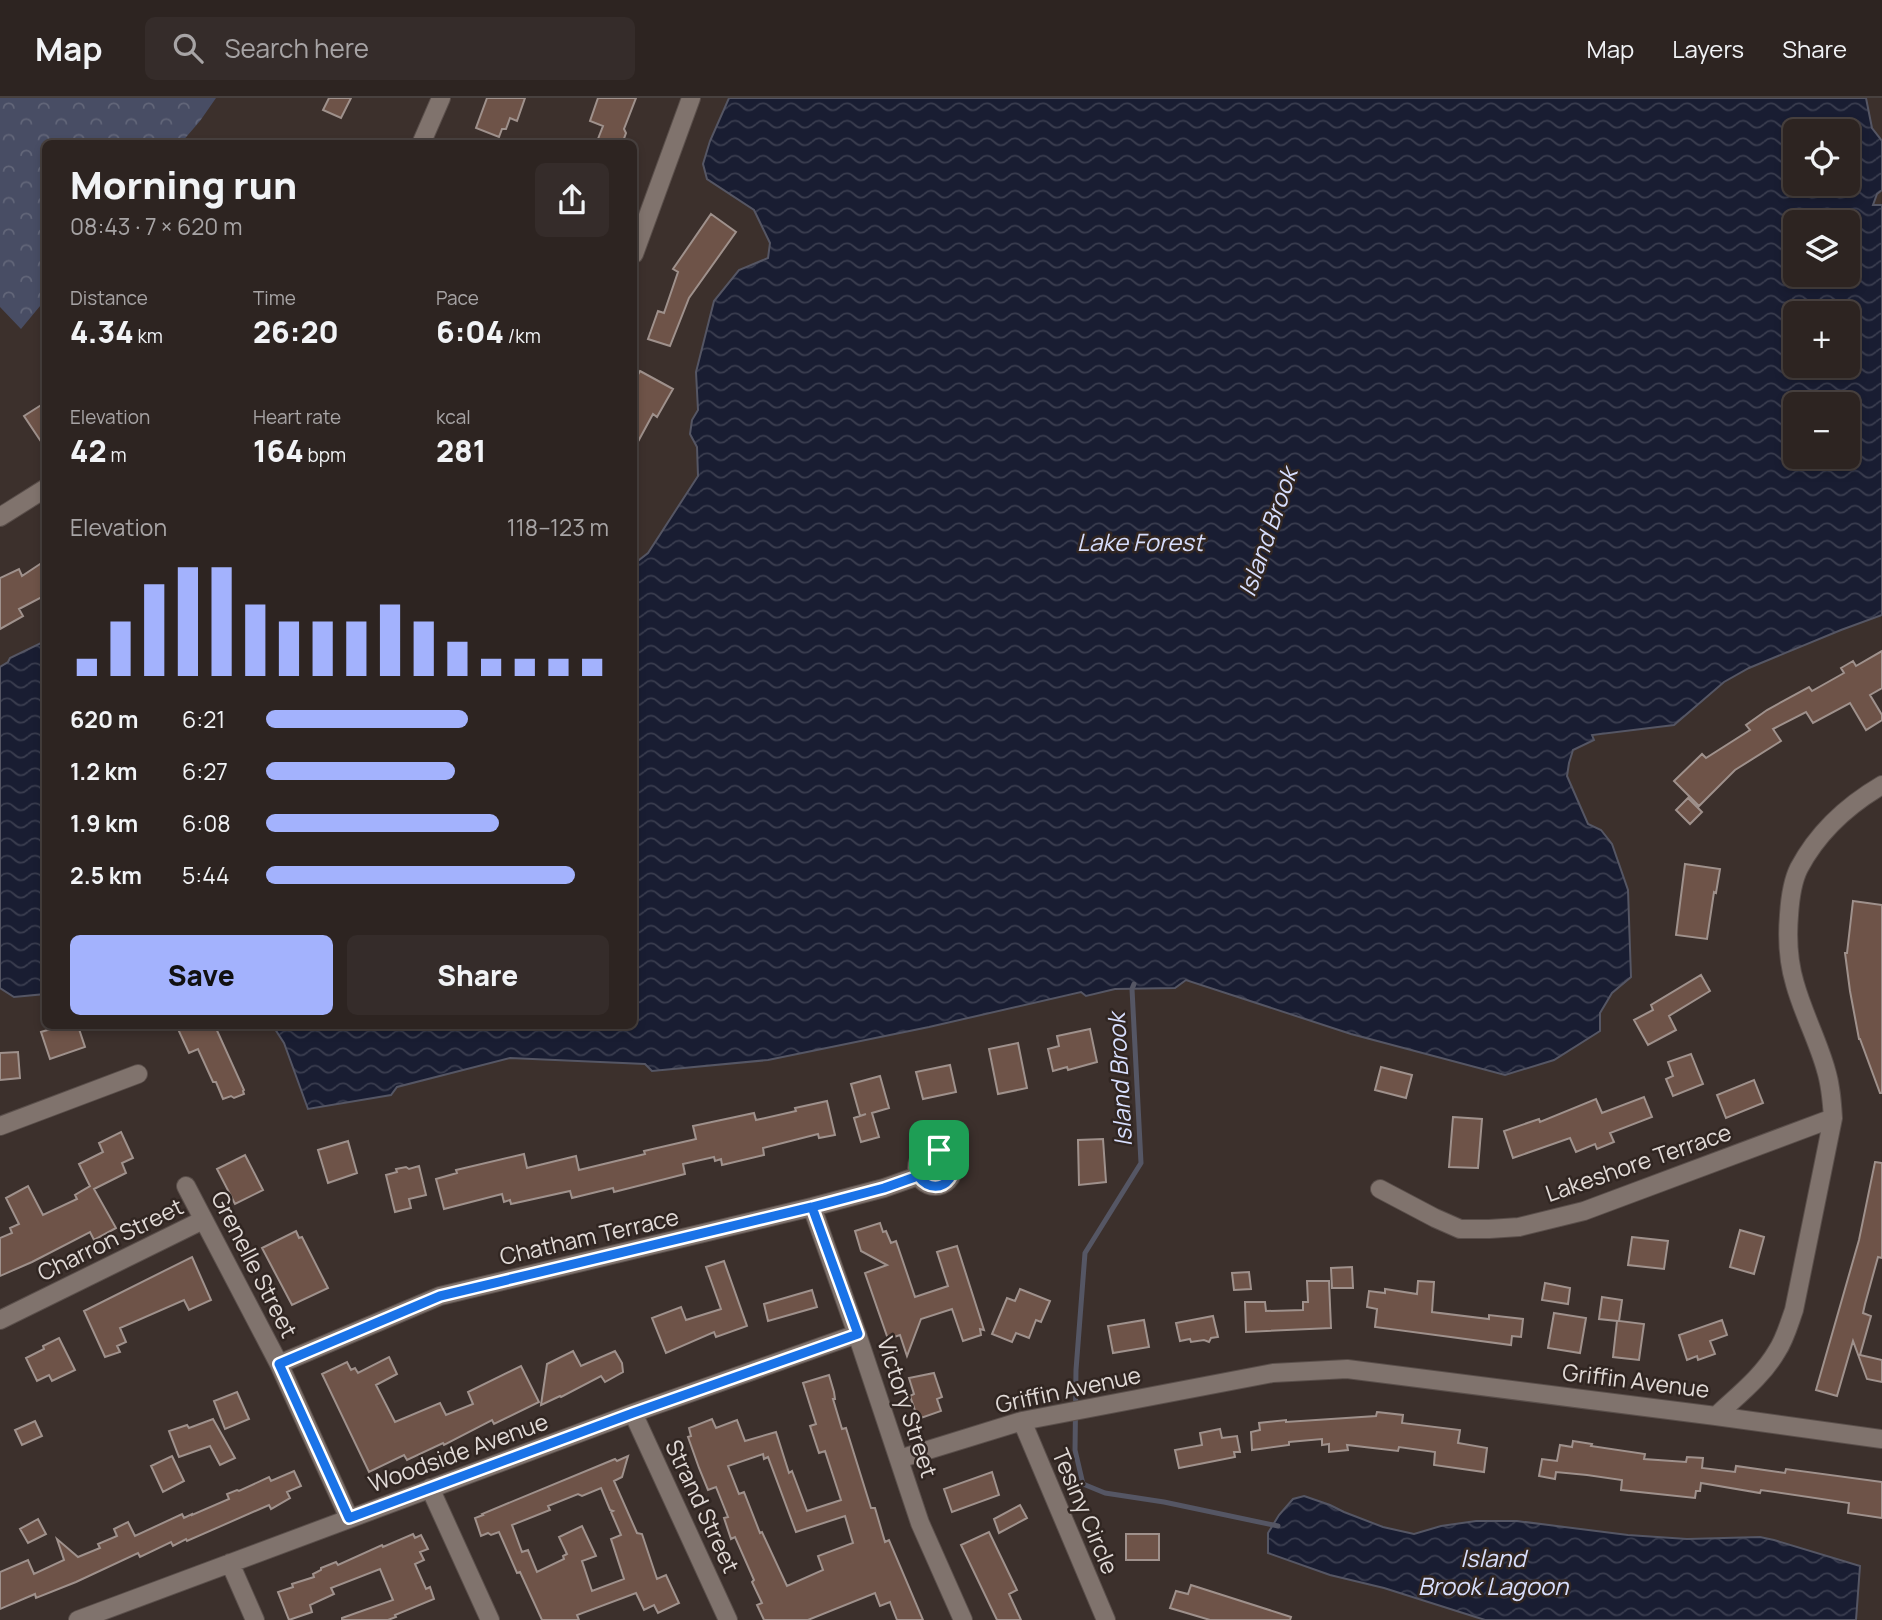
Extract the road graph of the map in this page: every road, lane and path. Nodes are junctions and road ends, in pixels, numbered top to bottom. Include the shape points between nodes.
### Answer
1 (441, 98) edge
2 (691, 98) edge
3 (423, 140) edge
4 (637, 246) edge
5 (42, 491) edge
6 (0, 517) edge
7 (1882, 785) edge
8 (138, 1074) dead end
9 (1833, 1118) junction
10 (0, 1126) edge
11 (918, 1176) dead end
12 (186, 1186) dead end
13 (1380, 1189) dead end
14 (812, 1207) junction
15 (203, 1220) junction
16 (0, 1320) edge
17 (858, 1334) junction
18 (279, 1364) junction
19 (633, 1413) junction
20 (1716, 1416) junction
21 (1022, 1421) junction
22 (1882, 1439) edge
23 (899, 1459) junction
24 (430, 1488) junction
25 (349, 1518) junction
26 (230, 1563) junction
27 (78, 1620) edge
28 (256, 1620) edge
29 (490, 1620) edge
30 (728, 1620) edge
31 (964, 1620) edge
32 (1106, 1620) edge

1 - 3 street
2 - 4 street
5 - 6 street
7 - 9 street, Griffin Avenue via 1844,811 1822,834 1798,869 1791,896 1790,963 1826,1070
8 - 10 street
9 - 13 street, Lakeshore Terrace via 1584,1211 1519,1227 1460,1229
9 - 20 street, Griffin Avenue via 1786,1335 1762,1372
11 - 14 street, Chatham Terrace
12 - 15 street, Grenelle Street
14 - 17 street, Victory Street
14 - 18 street, Chatham Terrace via 440,1296
15 - 16 street, Charron Street
15 - 18 street, Grenelle Street
17 - 19 street, Woodside Avenue
17 - 23 street, Victory Street
18 - 25 street, Grenelle Street
19 - 24 street, Woodside Avenue
19 - 30 street, Strand Street
20 - 21 street, Griffin Avenue via 1347,1369 1273,1373
20 - 22 street
21 - 23 street, Griffin Avenue
21 - 32 street, Tesiny Circle
23 - 31 street, Victory Street via 920,1524
24 - 25 street, Woodside Avenue
24 - 29 street
25 - 26 street, Woodside Avenue
26 - 27 street, Woodside Avenue
26 - 28 street

